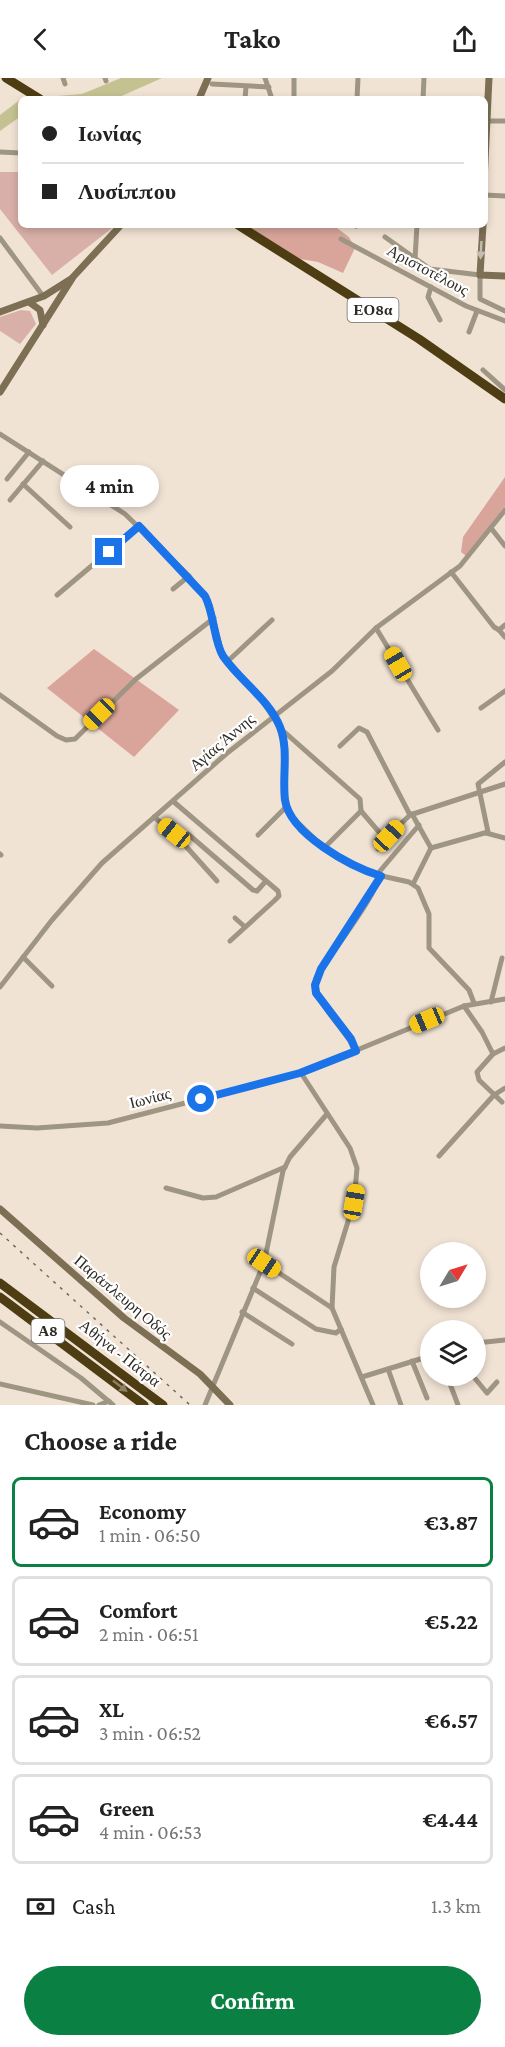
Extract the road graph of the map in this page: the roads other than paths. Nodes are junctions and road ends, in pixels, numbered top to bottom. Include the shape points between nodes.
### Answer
1 (6, 78) edge
2 (265, 78) edge
3 (294, 78) edge
4 (358, 78) edge
5 (424, 78) edge
6 (489, 78) edge
7 (210, 81) edge
8 (246, 87) junction
9 (268, 87) junction
10 (35, 96) edge
11 (201, 96) edge
12 (245, 96) edge
13 (271, 96) edge
14 (294, 96) edge
15 (357, 96) edge
16 (423, 96) edge
17 (488, 96) edge
18 (488, 121) edge
19 (505, 121) edge
20 (0, 152) edge
21 (18, 153) edge
22 (488, 195) edge
23 (505, 196) edge
24 (118, 228) edge
25 (243, 228) edge
26 (417, 228) edge
27 (483, 228) edge
28 (386, 237) dead end
29 (0, 238) edge
30 (341, 239) dead end
31 (415, 259) junction
32 (480, 275) junction
33 (505, 276) edge
34 (73, 278) junction
35 (430, 288) junction
36 (42, 296) junction
37 (29, 302) junction
38 (477, 311) junction
39 (505, 311) edge
40 (0, 312) edge
41 (440, 320) dead end
42 (505, 321) edge
43 (43, 325) junction
44 (469, 332) dead end
45 (483, 370) dead end
46 (505, 390) edge
47 (0, 392) edge
48 (505, 399) edge
49 (0, 434) edge
50 (29, 452) junction
51 (43, 460) junction
52 (7, 479) dead end
53 (23, 484) junction
54 (10, 500) dead end
55 (505, 510) edge
56 (139, 526) junction
57 (70, 527) dead end
58 (490, 528) junction
59 (505, 546) edge
60 (452, 572) junction
61 (189, 576) junction
62 (173, 589) dead end
63 (57, 595) dead end
64 (214, 618) junction
65 (272, 620) dead end
66 (505, 625) edge
67 (376, 628) junction
68 (499, 630) junction
69 (505, 637) edge
70 (228, 661) junction
71 (505, 691) edge
72 (0, 694) edge
73 (481, 708) dead end
74 (274, 717) junction
75 (280, 728) junction
76 (438, 730) dead end
77 (340, 746) dead end
78 (505, 762) edge
79 (505, 784) edge
80 (478, 791) junction
81 (174, 802) junction
82 (286, 807) junction
83 (361, 811) junction
84 (411, 814) junction
85 (154, 817) junction
86 (419, 825) junction
87 (486, 833) junction
88 (258, 835) dead end
89 (186, 837) dead end
90 (505, 838) edge
91 (385, 839) junction
92 (222, 843) junction
93 (324, 848) junction
94 (431, 848) junction
95 (378, 849) dead end
96 (212, 854) junction
97 (381, 876) junction
98 (217, 881) dead end
99 (266, 881) junction
100 (413, 884) junction
101 (235, 918) dead end
102 (245, 927) junction
103 (230, 941) dead end
104 (23, 957) junction
105 (502, 958) dead end
106 (52, 986) dead end
107 (0, 987) edge
108 (505, 999) edge
109 (491, 1002) junction
110 (474, 1003) junction
111 (464, 1006) junction
112 (505, 1048) edge
113 (356, 1051) junction
114 (493, 1054) junction
115 (300, 1073) junction
116 (505, 1088) edge
117 (494, 1095) junction
118 (502, 1102) dead end
119 (327, 1114) junction
120 (0, 1126) edge
121 (439, 1156) dead end
122 (285, 1167) junction
123 (166, 1188) dead end
124 (0, 1209) edge
125 (264, 1263) junction
126 (0, 1281) edge
127 (253, 1288) junction
128 (0, 1297) edge
129 (332, 1308) junction
130 (242, 1312) junction
131 (0, 1322) edge
132 (341, 1329) junction
133 (505, 1340) edge
134 (486, 1342) edge
135 (292, 1344) dead end
136 (420, 1359) edge
137 (412, 1361) junction
138 (388, 1369) junction
139 (362, 1377) junction
140 (497, 1382) dead end
141 (0, 1384) edge
142 (212, 1385) junction
143 (451, 1386) edge
144 (481, 1386) edge
145 (427, 1398) dead end
146 (111, 1403) edge
147 (205, 1403) edge
148 (93, 1405) edge
149 (99, 1405) edge
150 (144, 1405) edge
151 (163, 1405) edge
152 (230, 1405) edge
153 (373, 1405) edge
154 (401, 1405) edge
155 (458, 1405) edge

1 - 10 highway
2 - 9 street
3 - 14 street
4 - 15 street
5 - 16 street
6 - 17 street
7 - 8 street
7 - 11 street
8 - 9 street
8 - 12 street
9 - 13 street
18 - 19 street
20 - 21 street
22 - 23 street
24 - 34 street
25 - 48 highway, ΕΟ8α via 419,339
26 - 31 street
27 -> 32 street
28 - 31 street
29 - 36 street
30 - 35 street, Αριστοτέλους
31 - 32 street via 436,271
32 - 33 street
32 - 39 street via 480,299
34 - 36 street
34 - 43 street
35 - 38 street, Αριστοτέλους
35 - 41 street via 428,297
36 - 37 street
37 - 40 street
37 - 43 street via 40,310
38 - 42 street, Αριστοτέλους
38 - 44 street
43 - 47 street
45 - 46 street
49 - 50 street
50 - 51 street
50 - 52 street
51 - 53 street
51 - 56 street
53 - 54 street
53 - 57 street
55 - 58 street, Αγίας Άννης
56 - 61 street
56 - 63 street
58 - 59 street
58 - 60 street, Αγίας Άννης via 463,564
60 - 67 street, Αγίας Άννης
60 - 68 street
61 - 62 street
61 - 64 street via 205,596
64 - 70 street via 222,654
64 - 72 street via 136,679 75,739 57,736
65 - 70 street
66 - 68 street
67 - 74 street, Αγίας Άννης via 332,671
67 - 76 street
68 - 69 street
70 - 74 street
71 - 73 street
74 - 75 street
74 - 81 street, Αγίας Άννης
75 - 82 street
75 - 83 street via 360,799
77 - 84 street via 362,727
78 - 80 street via 481,780
79 - 80 street
80 - 84 street
80 - 87 street via 489,829
81 - 85 street, Αγίας Άννης
81 - 92 street
82 - 88 street
82 - 93 street via 296,823
83 - 91 street
83 - 93 street
84 - 86 street
84 - 91 street
85 - 98 street via 174,833
85 - 104 street, Αγίας Άννης via 82,883
86 - 94 street
86 - 97 street
87 - 90 street
87 - 94 street
89 - 96 street via 188,834
91 - 95 street
92 - 96 street
92 - 99 street
93 - 97 street
94 - 100 street
96 - 99 street via 253,890 257,891
97 - 100 street
97 - 113 street via 321,969 315,985 316,993
99 - 102 street via 279,896
100 - 110 street via 429,914 429,948 470,990
101 - 102 street
102 - 103 street
104 - 106 street
104 - 107 street, Αγίας Άννης
105 - 109 street
108 - 109 street, Ιωνίας
109 - 110 street, Ιωνίας
110 - 111 street, Ιωνίας
111 - 113 street, Ιωνίας
111 - 114 street
112 - 114 street
113 - 115 street, Ιωνίας
114 - 117 street via 476,1076
115 - 119 street
115 - 120 street, Ιωνίας via 108,1123 37,1128
116 - 117 street
117 - 118 street
117 - 121 street
119 - 122 street
119 - 129 street via 350,1148 357,1168 354,1202 334,1267
122 - 123 street via 216,1197 203,1198
122 - 125 street
124 - 142 street, Παράπλευρη Οδός via 124,1318
125 - 127 street
125 - 129 street
126 - 151 highway, Αθήνα - Πάτρα / Α8
127 - 130 street
127 - 132 street via 316,1329 336,1333
128 -> 150 highway, Αθήνα - Πάτρα / Α8
129 - 132 street
130 - 135 street
130 - 142 street
131 - 146 street
132 - 139 street
133 - 134 street
136 - 137 street
137 - 138 street
137 - 145 street
138 - 139 street
138 - 154 street
139 - 153 street
140 - 144 street via 487,1393
141 - 148 street
142 - 147 street
142 - 152 street, Παράπλευρη Οδός
143 - 155 street
146 - 149 street

